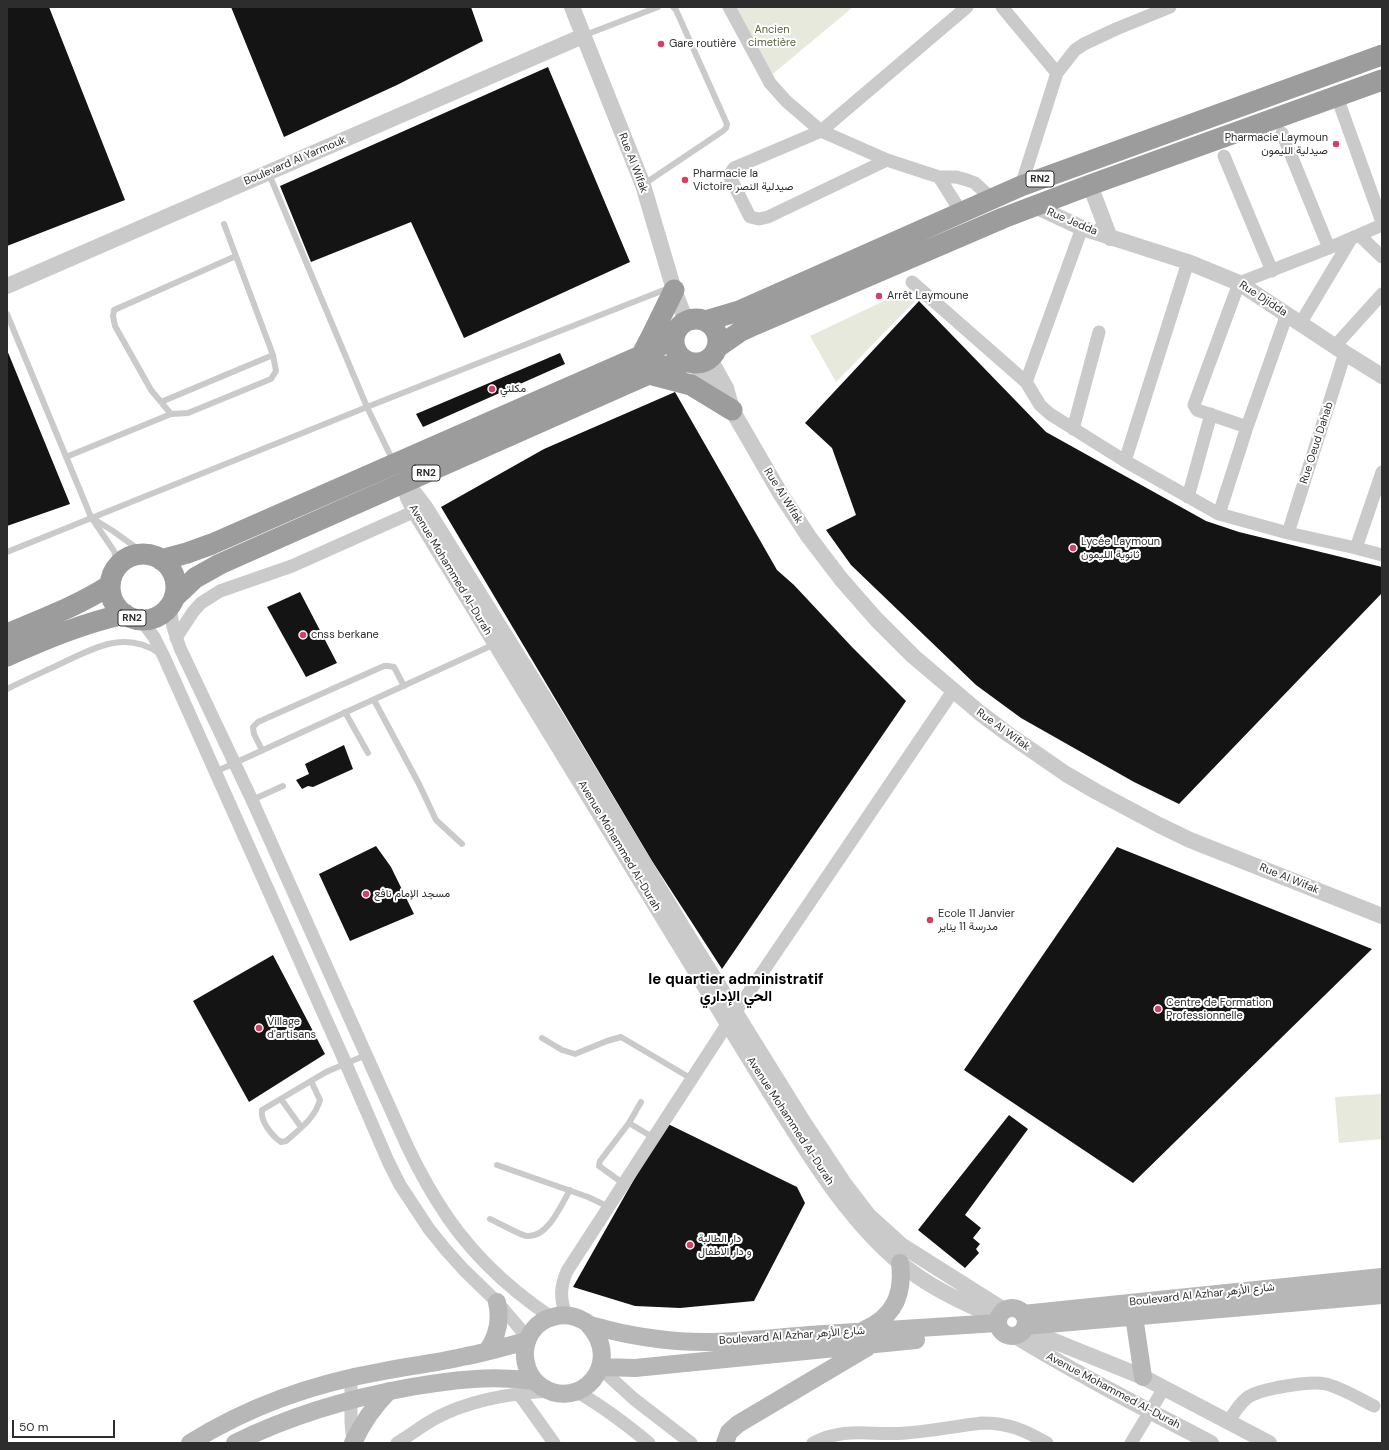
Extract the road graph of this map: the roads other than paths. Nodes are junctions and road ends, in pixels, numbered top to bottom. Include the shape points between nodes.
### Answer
1 (572, 7) edge
2 (658, 7) edge
3 (673, 7) edge
4 (729, 7) edge
5 (967, 7) edge
6 (1002, 7) edge
7 (1170, 7) edge
8 (583, 36) junction
9 (1382, 55) edge
10 (1057, 73) junction
11 (1382, 80) edge
12 (1337, 97) junction
13 (821, 131) junction
14 (1282, 133) dead end
15 (1224, 156) dead end
16 (887, 160) junction
17 (268, 172) junction
18 (939, 177) junction
19 (643, 185) junction
20 (1090, 185) junction
21 (1021, 186) junction
22 (992, 199) junction
23 (1035, 206) junction
24 (961, 212) junction
25 (1382, 223) edge
26 (224, 224) dead end
27 (1082, 228) junction
28 (1355, 237) junction
29 (1110, 238) junction
30 (1329, 248) junction
31 (236, 256) junction
32 (1382, 257) edge
33 (1188, 262) junction
34 (1272, 271) junction
35 (912, 282) dead end
36 (1239, 282) junction
37 (7, 286) edge
38 (673, 288) junction
39 (1382, 294) edge
40 (7, 314) edge
41 (1287, 314) junction
42 (1300, 324) junction
43 (688, 326) junction
44 (1098, 332) dead end
45 (1340, 350) junction
46 (273, 355) junction
47 (702, 358) junction
48 (645, 365) junction
49 (1380, 370) edge
50 (1026, 382) junction
51 (161, 402) junction
52 (367, 407) junction
53 (732, 410) junction
54 (171, 414) junction
55 (1211, 414) junction
56 (1247, 427) junction
57 (1073, 429) junction
58 (66, 457) junction
59 (1125, 461) junction
60 (395, 464) junction
61 (1382, 472) edge
62 (404, 483) junction
63 (1188, 497) junction
64 (420, 509) junction
65 (1219, 514) junction
66 (91, 517) junction
67 (1288, 533) junction
68 (1356, 548) junction
69 (7, 552) edge
70 (1382, 555) edge
71 (153, 557) junction
72 (113, 577) junction
73 (172, 602) junction
74 (133, 617) junction
75 (7, 634) edge
76 (176, 638) junction
77 (500, 641) junction
78 (7, 656) edge
79 (164, 657) junction
80 (404, 686) junction
81 (7, 689) edge
82 (953, 691) junction
83 (374, 700) junction
84 (345, 712) junction
85 (262, 750) junction
86 (368, 753) dead end
87 (235, 763) junction
88 (214, 772) junction
89 (283, 786) dead end
90 (252, 800) junction
91 (462, 844) dead end
92 (1382, 916) edge
93 (732, 1017) junction
94 (542, 1038) dead end
95 (366, 1055) junction
96 (346, 1064) junction
97 (692, 1079) junction
98 (311, 1081) junction
99 (281, 1099) junction
100 (641, 1102) dead end
101 (629, 1123) junction
102 (301, 1127) junction
103 (654, 1138) junction
104 (497, 1165) dead end
105 (624, 1184) junction
106 (570, 1190) junction
107 (609, 1207) junction
108 (490, 1219) dead end
109 (900, 1263) junction
110 (1382, 1277) edge
111 (1382, 1295) edge
112 (497, 1302) junction
113 (559, 1316) junction
114 (1134, 1316) junction
115 (1011, 1323) junction
116 (588, 1324) junction
117 (860, 1332) junction
118 (527, 1340) junction
119 (873, 1344) junction
120 (487, 1352) junction
121 (600, 1368) junction
122 (1143, 1376) junction
123 (351, 1378) junction
124 (535, 1381) junction
125 (1164, 1388) junction
126 (389, 1391) junction
127 (550, 1391) junction
128 (576, 1391) junction
129 (519, 1394) junction
130 (350, 1400) junction
131 (1374, 1406) dead end
132 (1149, 1411) junction
133 (1229, 1422) junction
134 (190, 1443) edge
135 (235, 1443) edge
136 (353, 1443) edge
137 (398, 1443) edge
138 (554, 1443) edge
139 (649, 1443) edge
140 (691, 1443) edge
141 (725, 1443) edge
142 (813, 1443) edge
143 (1047, 1443) edge
144 (1131, 1443) edge
145 (1211, 1443) edge
146 (1269, 1443) edge

1 - 8 street, Rue Al Wifak
2 - 8 lane
3 - 19 lane via 727,124 723,131
4 - 13 street via 770,83 786,102
5 - 13 street
6 - 10 street
7 - 10 street via 1084,44 1075,50
8 - 17 street, Boulevard Al Yarmouk
8 - 19 street, Rue Al Wifak
9 - 21 highway, RN2
10 - 21 street
11 - 12 highway, RN2
12 - 20 highway, RN2
12 - 25 street
13 - 16 street
13 - 16 street via 731,171 731,179 750,217 768,217
14 - 30 street
15 - 34 street
16 - 18 street
17 - 37 street, Boulevard Al Yarmouk
17 - 52 lane
18 - 22 street via 956,177 975,183
18 - 24 street
19 - 38 street, Rue Al Wifak
20 - 23 highway, RN2
20 - 29 street
21 - 22 highway, RN2
22 - 24 highway, RN2
23 - 27 street, Rue Jedda
23 - 47 highway, RN2 via 954,238 754,325
24 - 43 highway, RN2 via 739,311
25 - 28 street
26 - 31 lane
27 - 29 street, Rue Jedda
27 - 50 street
28 - 30 street
28 - 32 street
28 - 42 street
29 - 33 street, Rue Djidda
30 - 34 street
31 - 46 lane
31 - 51 lane via 114,310 115,326 151,390
33 - 36 street, Rue Djidda
33 - 59 street
34 - 36 street
35 - 50 street
36 - 41 street, Rue Djidda
36 - 55 street via 1194,405 1197,410
38 - 43 street, Rue Al Wifak
38 - 48 highway via 650,340
38 - 52 lane
39 - 45 street
40 - 58 lane
41 - 42 street, Rue Djidda
41 - 56 street
42 - 45 street, Rue Djidda
43 - 47 highway via 674,343 676,351 680,357
43 - 47 highway via 711,324 718,335
43 - 48 highway, RN2 via 660,347
44 - 57 street
45 - 49 street, Rue Djidda
45 - 67 street, Rue Oeud Dahab
46 - 51 lane
46 - 54 lane via 276,371 271,379 188,413
47 - 48 highway, RN2 via 674,364
47 - 53 street, Rue Al Wifak via 703,377
48 - 53 highway via 691,385
48 - 60 highway, RN2
48 - 62 highway, RN2
50 - 57 street via 1040,405
51 - 54 lane
52 - 60 lane
52 - 66 lane
53 - 82 street, Rue Al Wifak via 780,493 841,579 913,656
54 - 58 lane
55 - 56 street
55 - 63 street
56 - 65 street
57 - 59 street
58 - 66 lane
59 - 63 street
60 - 71 highway, RN2 via 212,544 187,553
61 - 68 street
62 - 64 street, Avenue Mohammed Al-Durah via 408,498
62 - 73 highway, RN2 via 207,570 184,587
63 - 65 street
64 - 76 street via 292,566 220,591 201,603
64 - 77 street, Avenue Mohammed Al-Durah
65 - 67 street
66 - 69 lane
66 - 71 lane
66 - 72 lane via 116,557
67 - 68 street
68 - 70 street
71 - 72 highway, RN2 via 137,555 129,558 122,562
71 - 73 highway via 168,566 173,573 176,589
72 - 74 highway, RN2 via 111,593 114,602 118,609
72 - 75 highway, RN2 via 79,603
73 - 74 highway, RN2 via 165,612 158,616 149,619
73 - 76 street via 172,622
74 - 78 highway, RN2 via 93,622
74 - 79 street via 154,637
76 - 87 street
77 - 80 lane
77 - 93 street, Avenue Mohammed Al-Durah
79 - 81 lane via 155,650 135,643 104,644
79 - 88 street
80 - 83 lane
80 - 85 lane via 396,670 388,666 258,722 252,731
82 - 92 street, Rue Al Wifak via 991,722 1072,778 1127,809 1190,840
82 - 93 street
83 - 84 lane
83 - 91 lane via 436,820
84 - 85 lane
84 - 86 lane
85 - 87 lane
87 - 88 lane
87 - 90 street
88 - 96 street
89 - 90 lane
90 - 95 street
93 - 97 street
93 - 109 street, Avenue Mohammed Al-Durah via 798,1137 831,1186 859,1222
93 - 115 street, Avenue Mohammed Al-Durah via 843,1182 869,1216 900,1245
94 - 97 lane via 562,1050 575,1054 621,1037
95 - 96 lane
95 - 113 street via 410,1153 453,1224 470,1246 515,1290
96 - 98 lane
96 - 112 street via 388,1161 414,1208 446,1250
97 - 103 street
98 - 99 lane
98 - 102 lane via 320,1100 311,1118
99 - 102 lane
99 - 102 lane via 262,1110 261,1116 265,1124 281,1142 286,1141
100 - 101 lane
101 - 103 lane
101 - 105 lane via 599,1166
103 - 105 street
104 - 106 lane
105 - 107 street
106 - 107 lane
106 - 108 lane via 556,1215 544,1230 537,1234 527,1236
107 - 113 street via 567,1271 563,1280
109 - 115 street, Avenue Mohammed Al-Durah via 947,1294
109 - 117 main road via 902,1278 900,1292 894,1305 885,1317
110 - 115 main road, Boulevard Al Azhar شارع الأزهر
111 - 114 main road, Boulevard Al Azhar شارع الأزهر
112 - 118 street
112 - 120 main road via 498,1328
113 - 116 main road via 582,1320
113 - 118 main road via 537,1325
114 - 115 main road, Boulevard Al Azhar شارع الأزهر
114 - 122 main road
115 - 117 main road, Boulevard Al Azhar شارع الأزهر
115 - 119 main road, Boulevard Al Azhar شارع الأزهر
115 - 122 street, Avenue Mohammed Al-Durah
115 - 132 street, Avenue Mohammed Al-Durah via 1057,1362
116 - 117 main road, Boulevard Al Azhar شارع الأزهر via 642,1337 709,1342
116 - 121 main road via 595,1331 601,1344
118 - 120 main road
118 - 124 main road via 525,1362
119 - 121 main road, Boulevard Al Azhar شارع الأزهر via 635,1368
119 - 141 main road via 733,1427
120 - 123 main road
121 - 128 main road via 590,1383
121 - 140 street via 634,1399
122 - 125 street, Avenue Mohammed Al-Durah
123 - 130 street
123 - 134 main road via 318,1386 260,1406 224,1422
124 - 126 main road via 472,1378
124 - 127 main road
125 - 132 street
125 - 133 street, Avenue Mohammed Al-Durah
126 - 130 main road
126 - 136 main road via 372,1410
127 - 128 main road
127 - 129 street
128 - 139 street via 616,1416
129 - 137 street via 453,1410
129 - 138 street
130 - 135 main road via 299,1415
130 - 136 street
131 - 133 street via 1332,1386 1307,1383 1254,1394 1241,1403
132 - 144 street
132 - 145 street, Avenue Mohammed Al-Durah
133 - 146 street, Avenue Mohammed Al-Durah
142 - 143 street via 848,1432 908,1433 982,1423 1002,1424 1020,1429

